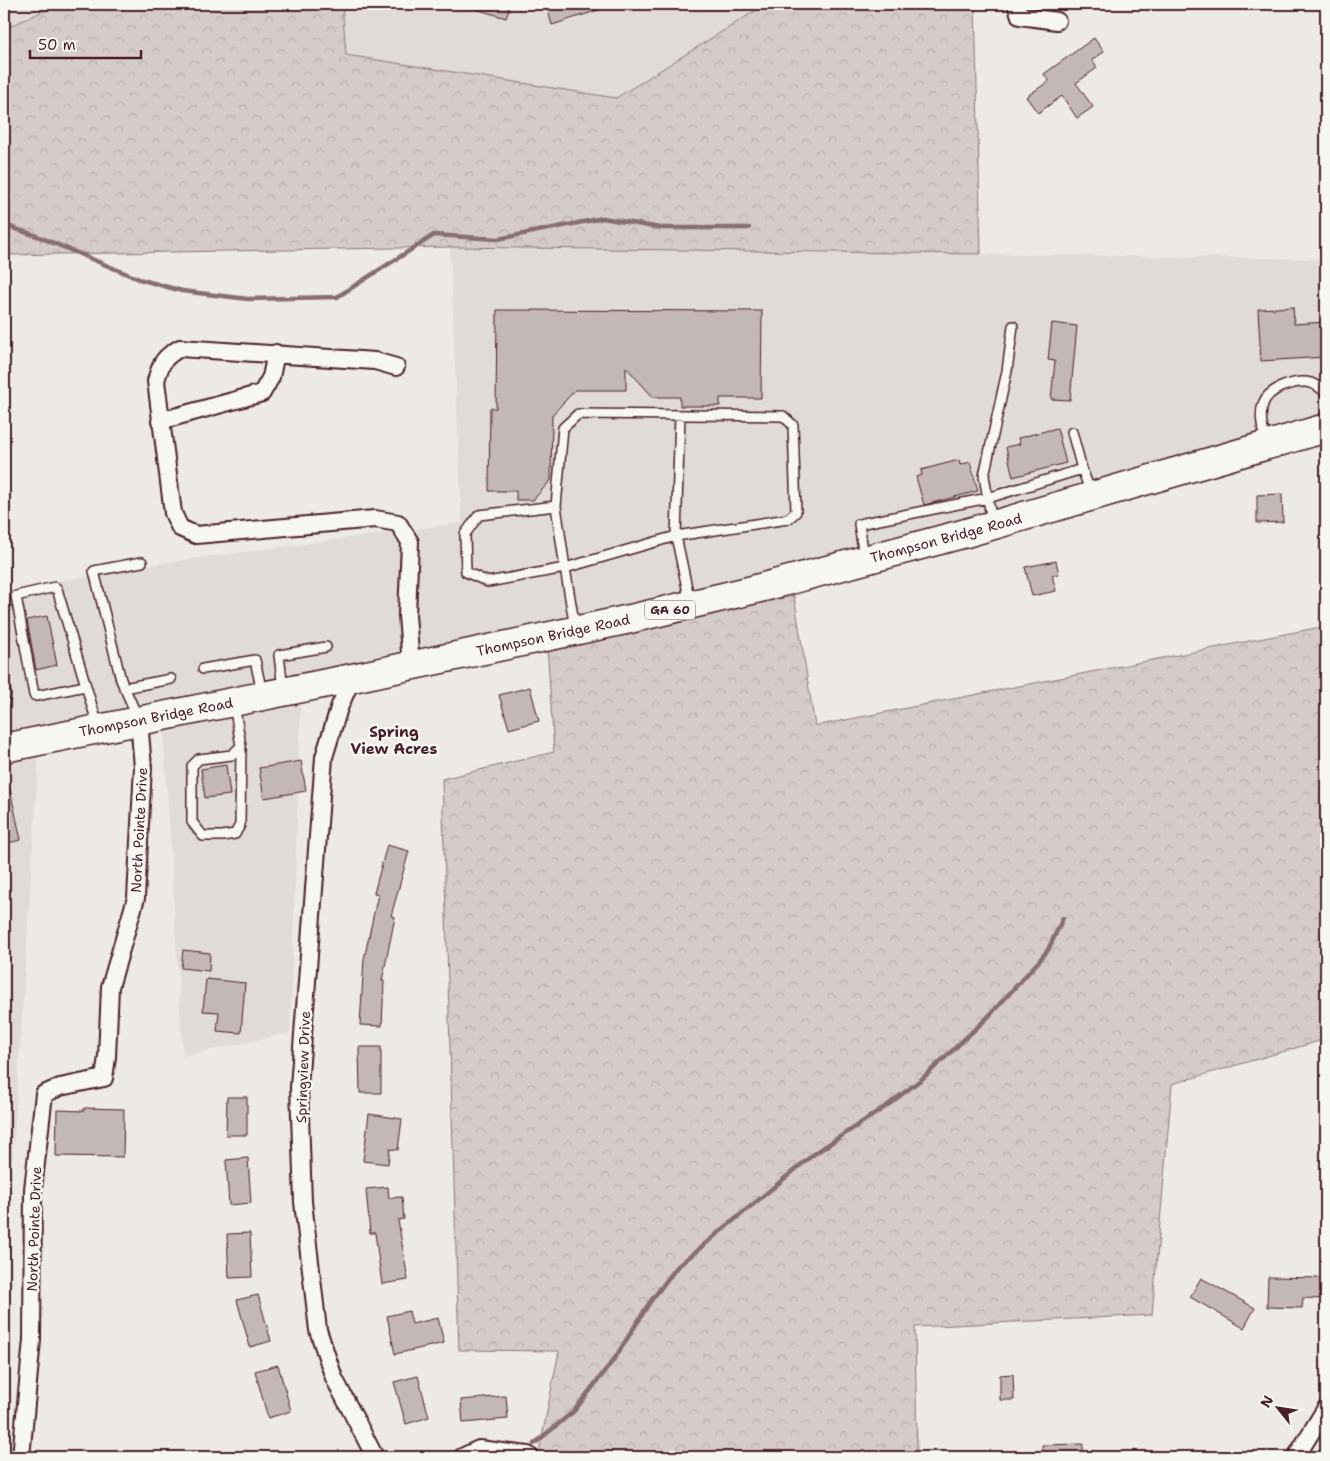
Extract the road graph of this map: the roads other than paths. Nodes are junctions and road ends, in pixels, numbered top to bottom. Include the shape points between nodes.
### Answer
1 (1016, 4) edge
2 (1057, 21) dead end
3 (1013, 326) dead end
4 (276, 354) junction
5 (396, 367) dead end
6 (1326, 393) edge
7 (680, 415) junction
8 (160, 422) junction
9 (1326, 428) edge
10 (1072, 432) dead end
11 (1266, 446) junction
12 (1082, 469) junction
13 (1092, 496) junction
14 (988, 498) junction
15 (556, 506) junction
16 (992, 525) junction
17 (676, 536) junction
18 (864, 560) junction
19 (142, 562) dead end
20 (565, 568) junction
21 (690, 605) junction
22 (576, 630) junction
23 (326, 647) dead end
24 (411, 665) junction
25 (203, 669) dead end
26 (362, 676) junction
27 (171, 679) dead end
28 (4, 685) edge
29 (86, 686) junction
30 (124, 688) junction
31 (273, 694) junction
32 (4, 701) edge
33 (234, 702) junction
34 (139, 721) junction
35 (98, 729) junction
36 (240, 746) junction
37 (4, 748) edge
38 (1326, 1408) edge
39 (21, 1457) edge
40 (375, 1457) edge
41 (462, 1457) edge
42 (530, 1457) edge
43 (1296, 1457) edge

1 - 2 street via 1020,16
3 - 14 lane via 984,476
4 - 5 street via 375,361
4 - 8 street via 271,377 262,392
4 - 8 street via 180,348 167,355 160,365 156,381
6 - 11 lane via 1317,385 1305,382 1279,387 1270,394 1263,403 1261,420
7 - 15 lane via 578,414 564,428
7 - 17 lane
7 - 17 lane via 783,416 793,425 796,512 788,518
8 - 24 street via 173,513 180,528 196,535 375,519 398,523 410,542 407,614
9 - 11 highway, Thompson Bridge Road / GA 60
10 - 12 lane
11 - 13 highway, Thompson Bridge Road / GA 60
12 - 13 lane
12 - 14 lane
13 - 16 highway, Thompson Bridge Road / GA 60
14 - 16 lane
14 - 18 lane via 859,524
15 - 20 lane
15 - 20 lane via 479,515 465,534 466,572 488,582
16 - 18 highway, Thompson Bridge Road / GA 60
17 - 20 lane
17 - 21 lane
18 - 21 highway, Thompson Bridge Road / GA 60
19 - 30 lane via 94,571
20 - 22 lane
21 - 22 highway, Thompson Bridge Road / GA 60
22 - 24 highway, Thompson Bridge Road / GA 60
23 - 31 lane via 279,655
24 - 26 highway, Thompson Bridge Road / GA 60
25 - 31 lane via 255,660
26 - 31 highway, Thompson Bridge Road / GA 60
26 - 40 street, Springview Drive via 348,687 324,758 299,1088 303,1202 318,1330 334,1378
27 - 30 lane
28 - 32 lane
29 - 29 lane via 57,588 16,596 34,695
29 - 35 lane
30 - 34 lane
31 - 33 highway, Thompson Bridge Road / GA 60
33 - 34 highway, Thompson Bridge Road / GA 60
33 - 36 lane
34 - 35 highway, Thompson Bridge Road / GA 60
34 - 39 street, North Pointe Drive via 144,767 136,898 110,986 104,1078 60,1087 44,1094 33,1189 32,1340
35 - 37 highway, Thompson Bridge Road / GA 60
36 - 36 lane via 232,755 199,759 192,766 192,822 204,836 235,834 240,825
38 - 43 street
41 - 42 street via 479,1449

